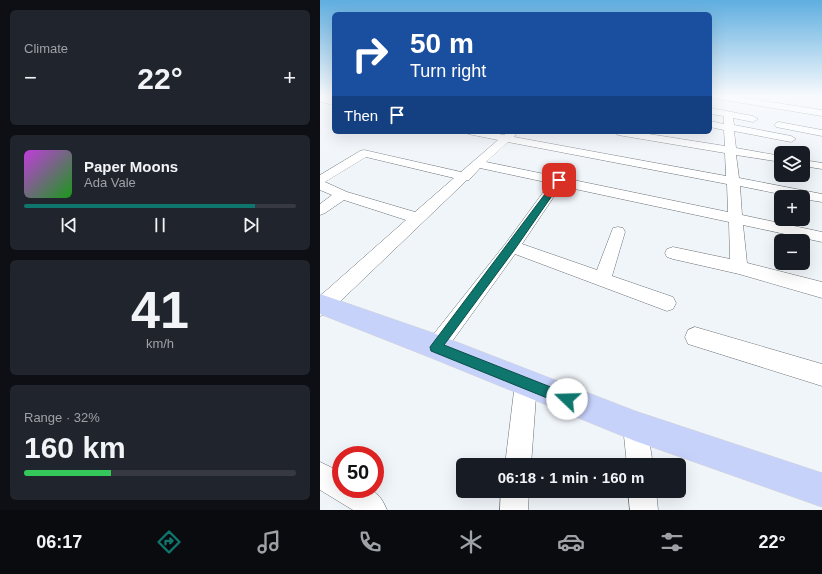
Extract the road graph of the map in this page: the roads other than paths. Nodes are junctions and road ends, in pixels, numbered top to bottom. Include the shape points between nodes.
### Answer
1 (743, 120) edge
2 (728, 121) junction
3 (712, 124) edge
4 (779, 126) dead end
5 (822, 133) edge
6 (491, 134) edge
7 (630, 134) edge
8 (510, 136) edge
9 (791, 139) dead end
10 (731, 151) junction
11 (774, 158) edge
12 (479, 164) junction
13 (810, 164) edge
14 (822, 166) edge
15 (465, 177) junction
16 (320, 180) edge
17 (559, 180) junction
18 (733, 180) junction
19 (320, 185) edge
20 (342, 195) junction
21 (822, 198) edge
22 (320, 210) edge
23 (417, 218) junction
24 (734, 218) junction
25 (618, 232) dead end
26 (822, 237) edge
27 (512, 247) junction
28 (673, 253) dead end
29 (739, 267) junction
30 (602, 279) junction
31 (822, 290) edge
32 (667, 303) dead end
33 (321, 306) edge
34 (695, 337) dead end
35 (436, 347) junction
36 (822, 375) edge
37 (526, 383) junction
38 (635, 426) junction
39 (519, 458) edge
40 (639, 458) edge
41 (320, 475) edge
42 (332, 482) edge
43 (822, 490) edge
44 (359, 498) edge
45 (515, 498) edge
46 (643, 498) edge
47 (373, 510) edge
48 (514, 510) edge
49 (644, 510) edge

1 - 2 street
2 - 3 street
2 - 9 street
2 - 10 street
4 - 5 street
6 - 8 street
7 - 10 street
8 - 12 street
8 - 18 street
10 - 11 street
10 - 18 street
12 - 15 street
12 - 17 street
13 - 14 street
15 - 16 street via 364,152
15 - 23 street
17 - 24 street
17 - 27 street
18 - 21 street
18 - 24 street
19 - 20 street
20 - 22 street
20 - 23 street
23 - 33 street
24 - 26 street
24 - 29 street
25 - 30 street
27 - 30 street
27 - 35 street
28 - 29 street
29 - 31 street
30 - 32 street
33 - 35 main road
34 - 36 street
35 - 37 main road
37 - 38 main road
37 - 39 street
38 - 40 street
38 - 43 main road
41 - 42 street
44 - 47 street
45 - 48 street
46 - 49 street

